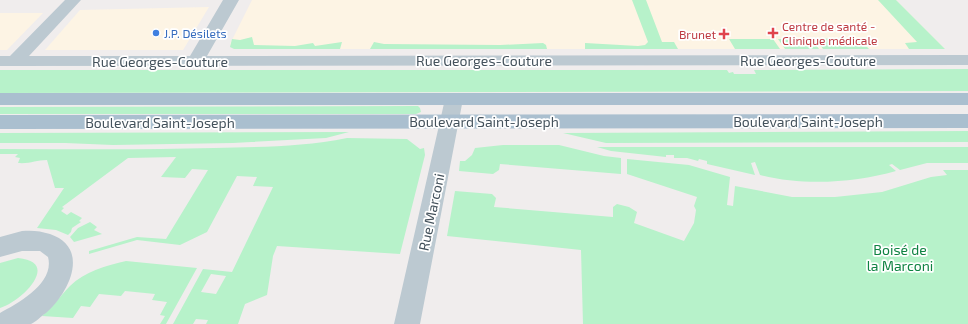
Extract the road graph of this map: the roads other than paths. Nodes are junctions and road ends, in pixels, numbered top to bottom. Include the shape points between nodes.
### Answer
1 (73, 0) edge
2 (231, 0) edge
3 (196, 60) junction
4 (968, 60) edge
5 (8, 61) edge
6 (0, 99) edge
7 (454, 99) junction
8 (968, 99) edge
9 (968, 120) edge
10 (450, 121) junction
11 (0, 122) edge
12 (0, 247) edge
13 (6, 324) edge
14 (407, 324) edge

1 - 5 street
2 - 3 street
3 - 4 street, Rue Georges-Couture
3 - 5 street, Rue Georges-Couture
6 - 7 main road, Boulevard Saint-Joseph
7 - 8 main road, Boulevard Saint-Joseph
7 - 10 street, Rue Marconi
9 - 10 main road, Boulevard Saint-Joseph
10 - 11 main road, Boulevard Saint-Joseph
10 - 14 street, Rue Marconi
12 - 13 street via 30,240 46,242 56,248 62,257 59,274 46,295 24,314

